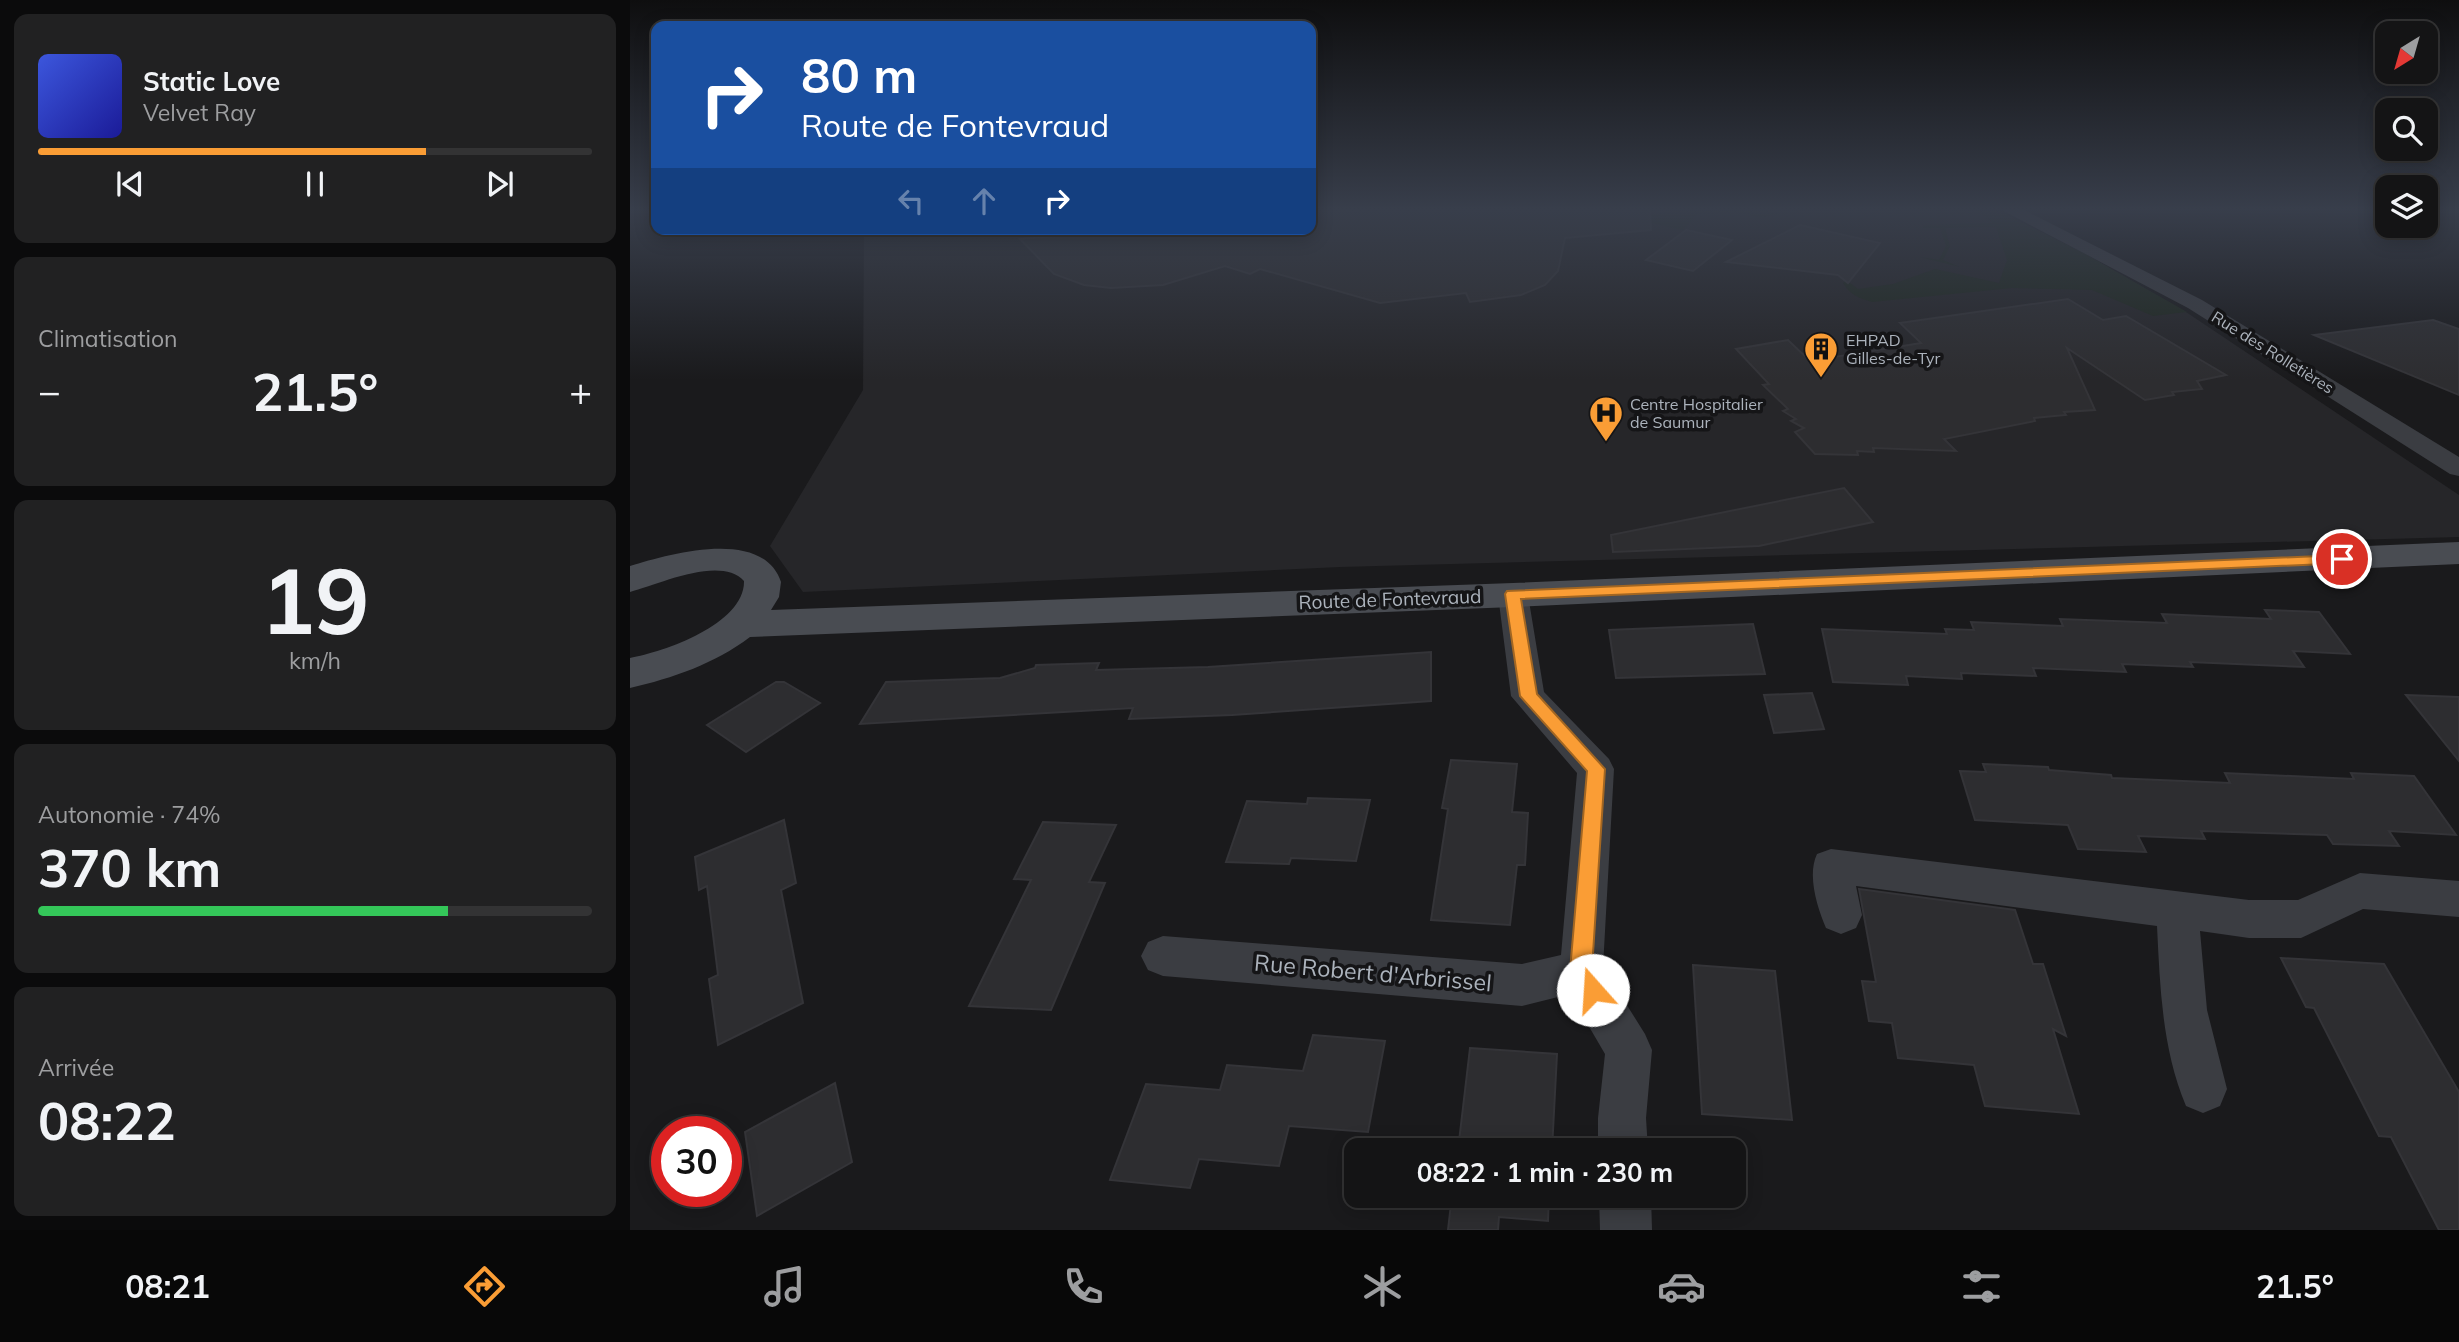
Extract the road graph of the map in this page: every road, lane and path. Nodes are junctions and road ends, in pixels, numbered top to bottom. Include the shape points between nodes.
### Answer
1 (2119, 265) edge
2 (2459, 468) edge
3 (2459, 553) edge
4 (630, 580) edge
5 (1513, 594) junction
6 (740, 624) junction
7 (630, 673) edge
8 (2459, 898) edge
9 (2177, 910) junction
10 (1841, 915) dead end
11 (1163, 956) dead end
12 (1581, 971) junction
13 (2203, 1088) dead end
14 (1623, 1138) edge
15 (1625, 1208) edge
16 (1626, 1230) edge

1 - 2 street, Rue des Rolletières via 2194,304
3 - 5 street, Route de Fontevraud
4 - 6 street via 706,560 752,567 761,577 763,591
5 - 6 street, Route de Fontevraud
5 - 12 street via 1528,696 1596,769
6 - 7 street via 682,659
8 - 9 street via 2360,891 2301,919 2249,919
9 - 10 street via 1831,866
9 - 13 street via 2184,1010
11 - 12 street, Rue Robert d'Arbrissel via 1522,985
12 - 14 street via 1629,1050
15 - 16 street

